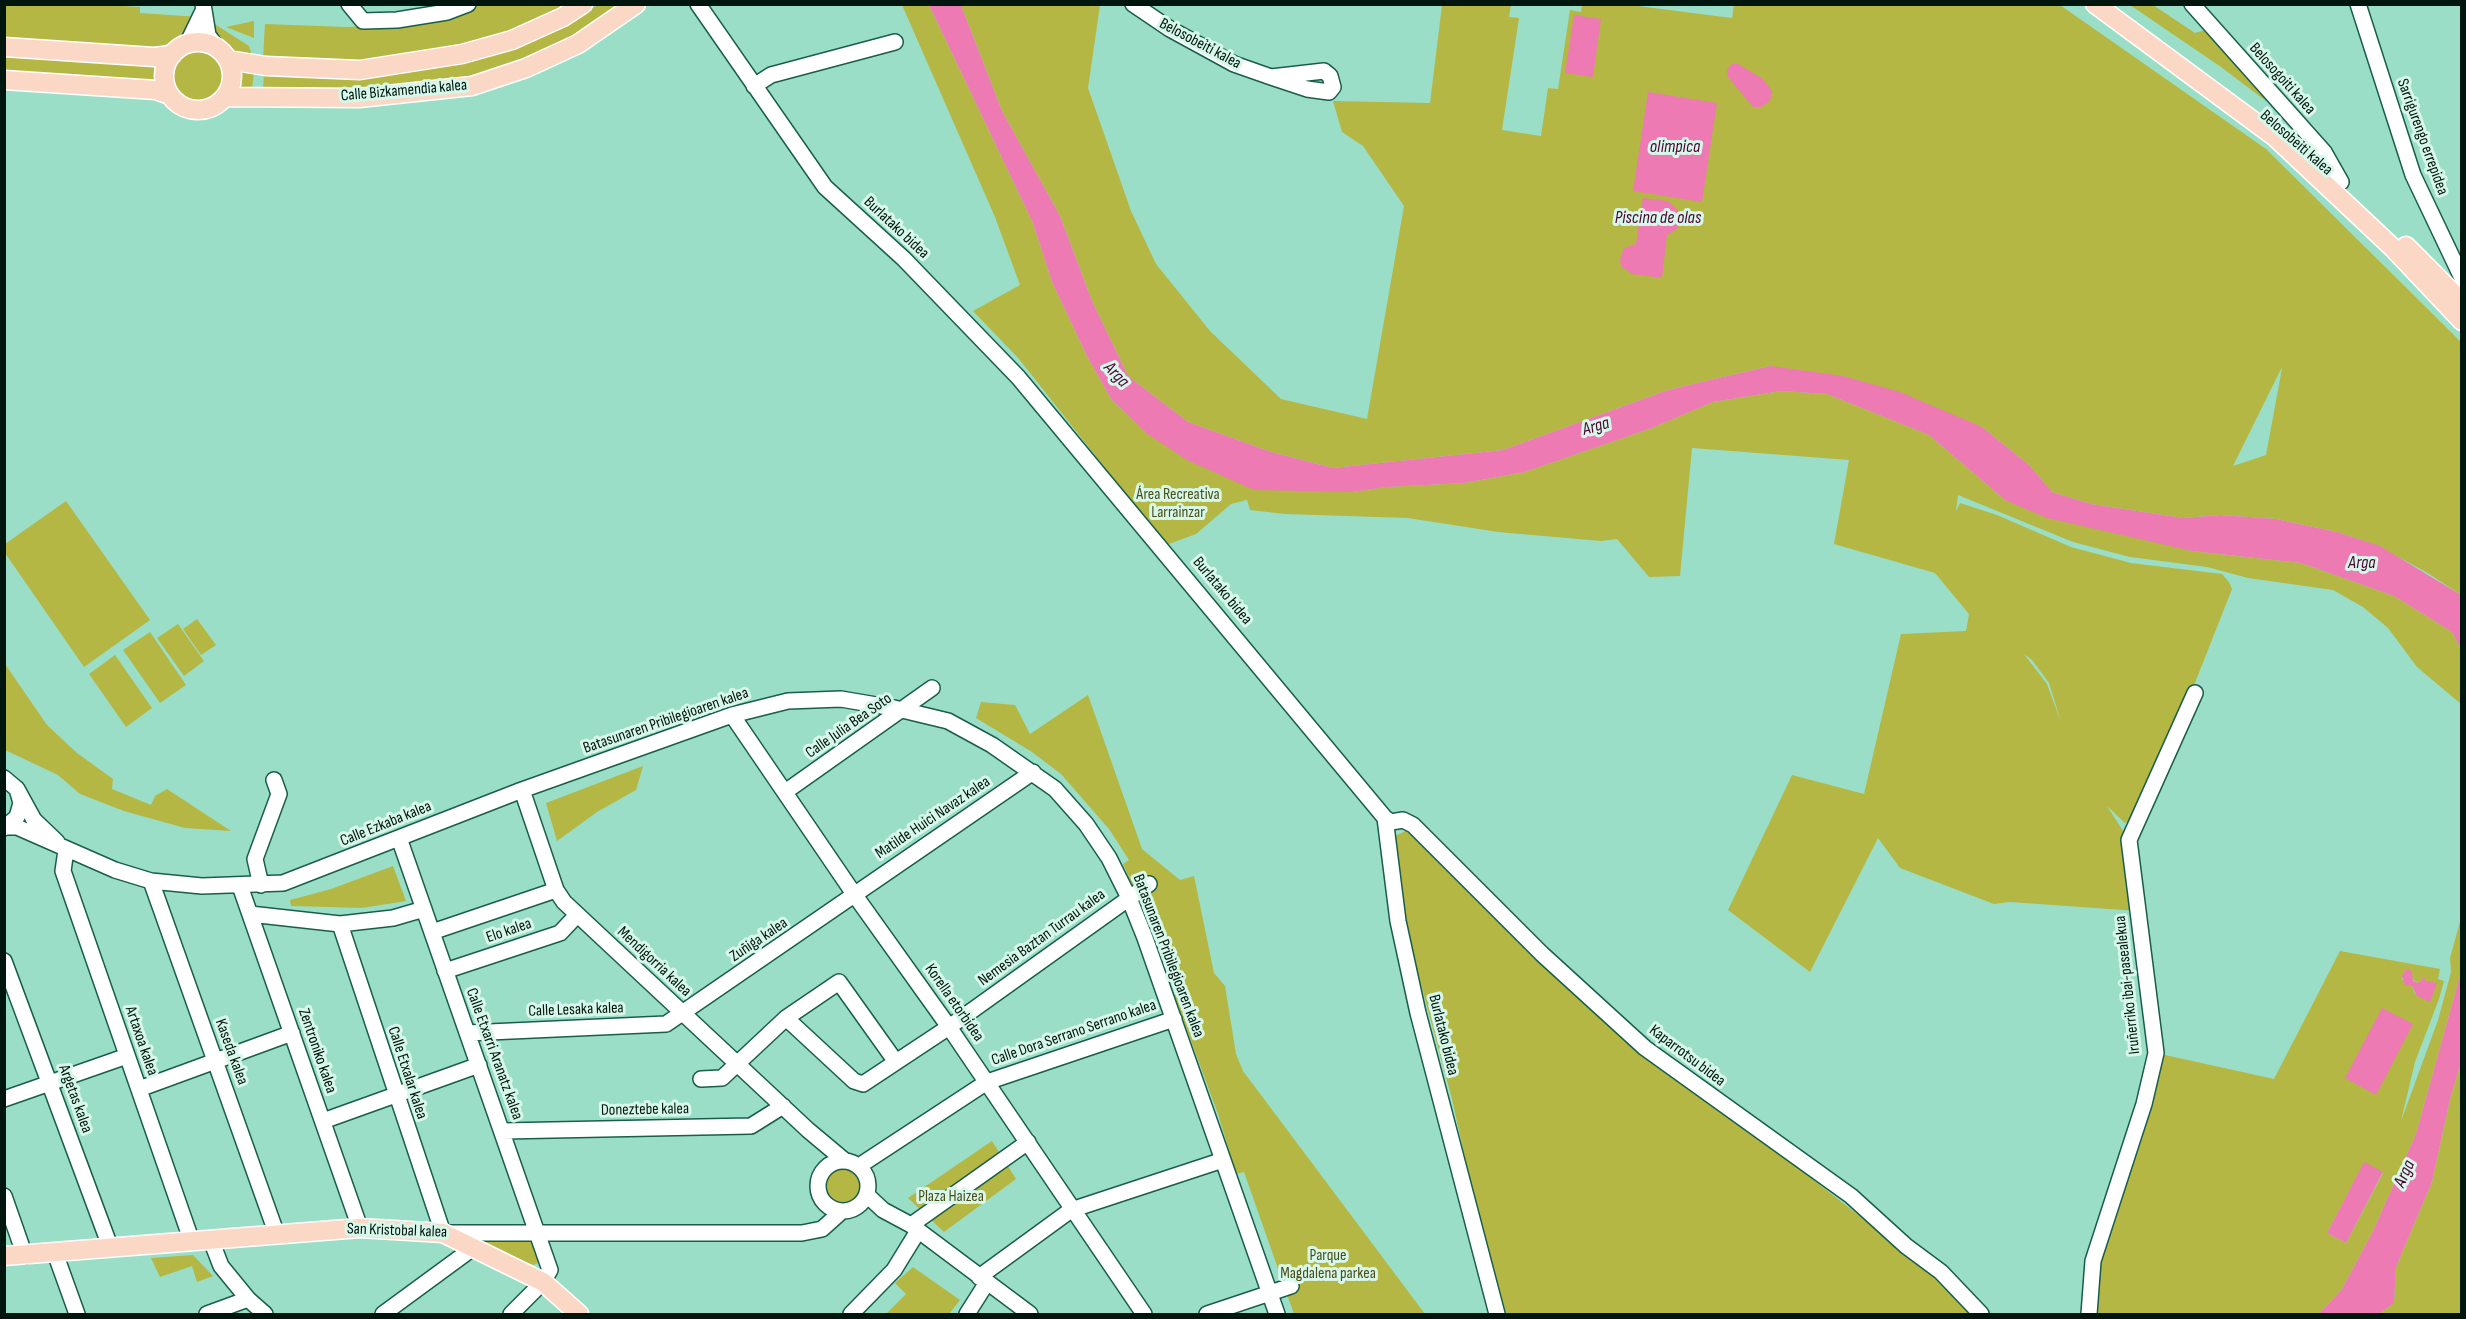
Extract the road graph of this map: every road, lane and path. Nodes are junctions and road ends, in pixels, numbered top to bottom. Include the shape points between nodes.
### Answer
1 (349, 4) edge
2 (468, 4) edge
3 (583, 4) edge
4 (636, 4) edge
5 (698, 4) edge
6 (1133, 4) edge
7 (2095, 4) edge
8 (2114, 4) edge
9 (2192, 4) edge
10 (2358, 4) edge
11 (203, 8) edge
12 (895, 42) dead end
13 (187, 44) junction
14 (4, 47) edge
15 (223, 54) junction
16 (172, 55) junction
17 (1270, 77) dead end
18 (4, 80) edge
19 (754, 86) junction
20 (170, 95) junction
21 (225, 98) junction
22 (2341, 182) junction
23 (2393, 248) junction
24 (2462, 278) edge
25 (2462, 302) edge
26 (2462, 312) edge
27 (2462, 321) edge
28 (932, 688) dead end
29 (2195, 693) dead end
30 (904, 710) junction
31 (732, 715) junction
32 (1033, 772) junction
33 (4, 778) edge
34 (274, 780) dead end
35 (17, 789) junction
36 (522, 790) junction
37 (785, 792) junction
38 (1384, 818) junction
39 (6, 827) edge
40 (399, 838) junction
41 (66, 850) junction
42 (151, 881) junction
43 (1149, 884) dead end
44 (261, 885) junction
45 (240, 886) junction
46 (556, 890) junction
47 (854, 894) junction
48 (1130, 898) junction
49 (424, 909) junction
50 (250, 914) junction
51 (577, 915) junction
52 (339, 924) junction
53 (432, 932) junction
54 (4, 961) edge
55 (445, 971) junction
56 (683, 1014) junction
57 (786, 1018) junction
58 (1174, 1019) junction
59 (949, 1027) junction
60 (292, 1033) junction
61 (467, 1033) junction
62 (127, 1056) junction
63 (215, 1060) junction
64 (896, 1062) junction
65 (479, 1065) junction
66 (738, 1065) junction
67 (701, 1079) dead end
68 (987, 1082) junction
69 (50, 1084) junction
70 (139, 1089) junction
71 (395, 1094) junction
72 (4, 1100) edge
73 (783, 1106) junction
74 (323, 1121) junction
75 (808, 1130) junction
76 (502, 1131) junction
77 (1028, 1142) junction
78 (1223, 1160) junction
79 (852, 1163) junction
80 (822, 1174) junction
81 (867, 1195) junction
82 (4, 1196) edge
83 (826, 1205) junction
84 (849, 1209) junction
85 (882, 1210) junction
86 (1071, 1210) junction
87 (360, 1228) junction
88 (914, 1228) junction
89 (539, 1232) junction
90 (790, 1232) junction
91 (443, 1233) junction
92 (277, 1235) junction
93 (211, 1240) junction
94 (192, 1242) junction
95 (473, 1248) junction
96 (111, 1249) junction
97 (55, 1253) junction
98 (4, 1256) edge
99 (25, 1256) junction
100 (982, 1280) junction
101 (543, 1282) junction
102 (1291, 1286) dead end
103 (1270, 1293) junction
104 (248, 1299) junction
105 (77, 1314) edge
106 (207, 1314) edge
107 (265, 1314) edge
108 (383, 1314) edge
109 (511, 1314) edge
110 (579, 1314) edge
111 (851, 1314) edge
112 (967, 1314) edge
113 (1030, 1314) edge
114 (1144, 1314) edge
115 (1207, 1314) edge
116 (1277, 1314) edge
117 (1497, 1314) edge
118 (1981, 1314) edge
119 (2089, 1314) edge

1 - 2 street via 363,21 447,12
3 - 15 main road, Calle Bizkamendia kalea via 512,40 462,54 360,70 266,66
4 - 21 main road, Calle Bizkamendia kalea via 578,44 526,68 472,86 359,98
5 - 19 street, Burlatako bidea
6 - 17 street, Belosobeiti kalea via 1234,64
7 - 23 main road, Belosobeiti kalea via 2275,137
8 - 22 main road, Belosobeiti kalea via 2241,96
9 - 22 street, Belosogoiti kalea via 2324,152
10 - 24 street, Sarrigurengo errepidea via 2413,174
11 - 13 street
11 - 15 street via 208,35
12 - 19 street via 771,75
13 - 15 main road via 198,42
13 - 16 main road
14 - 16 main road
15 - 21 main road via 232,79
16 - 20 main road via 164,75
18 - 20 main road via 156,90
19 - 38 street, Burlatako bidea via 825,187 904,259 1018,376
20 - 21 main road via 177,103 197,111
22 - 25 main road, Belosobeiti kalea
23 - 26 main road, Belosobeiti kalea
23 - 27 main road, Belosobeiti kalea
28 - 30 street, Calle Julia Bea Soto
29 - 119 street, Iruñerriko ibai-pasealekua via 2129,840 2156,1053 2144,1104 2093,1262
30 - 31 street, Batasunaren Pribilegioaren kalea via 841,699 788,701
30 - 32 street, Batasunaren Pribilegioaren kalea via 948,721
30 - 37 street, Calle Julia Bea Soto
31 - 36 street, Batasunaren Pribilegioaren kalea
31 - 37 street, Korella etorbidea
32 - 47 street, Matilde Huici Navaz kalea
32 - 48 street, Batasunaren Pribilegioaren kalea via 1055,789 1086,824
33 - 35 street
34 - 44 street via 279,795 255,859
35 - 39 street via 20,810
35 - 41 street, Calle Ezkaba kalea via 34,820
36 - 40 street, Calle Ezkaba kalea
36 - 46 street, Mendigorria kalea
37 - 47 street, Korella etorbidea
38 - 117 street, Burlatako bidea via 1398,921 1418,1013
38 - 118 street, Kaparrotsu bidea via 1413,825 1542,954 1645,1048 1851,1196 1941,1272
39 - 41 street, Calle Ezkaba kalea via 17,827
40 - 44 street, Calle Ezkaba kalea via 283,883
40 - 49 street, Calle Etxarri Aranatz kalea
41 - 42 street, Calle Ezkaba kalea
41 - 62 street, Artaxoa kalea via 63,871
42 - 45 street, Calle Ezkaba kalea
42 - 63 street, Kaseda kalea
43 - 48 street, Nemesia Baztan Turrau kalea
44 - 45 street, Calle Ezkaba kalea
45 - 50 street, Zentroniko kalea
46 - 51 street, Mendigorria kalea
46 - 53 street
47 - 56 street, Zuñiga kalea
47 - 59 street, Korella etorbidea
48 - 58 street, Batasunaren Pribilegioaren kalea
48 - 59 street, Nemesia Baztan Turrau kalea
49 - 52 street via 393,918
49 - 53 street, Calle Etxarri Aranatz kalea
50 - 52 street
50 - 60 street, Zentroniko kalea
51 - 55 street, Elo kalea via 560,933
51 - 56 street, Mendigorria kalea
52 - 71 street, Calle Etxalar kalea
53 - 55 street, Calle Etxarri Aranatz kalea
54 - 69 street, Argetas kalea
55 - 61 street, Calle Etxarri Aranatz kalea
56 - 61 street, Calle Lesaka kalea via 666,1024
56 - 66 street, Mendigorria kalea
57 - 64 street, Nemesia Baztan Turrau kalea via 854,1081 863,1084
57 - 64 street via 839,982
57 - 66 street
58 - 68 street, Calle Dora Serrano Serrano kalea
58 - 78 street, Batasunaren Pribilegioaren kalea
59 - 64 street, Nemesia Baztan Turrau kalea
59 - 68 street, Korella etorbidea
60 - 63 street
60 - 74 street, Zentroniko kalea
61 - 65 street, Calle Etxarri Aranatz kalea
62 - 69 street
62 - 70 street, Artaxoa kalea
63 - 70 street
63 - 92 street, Kaseda kalea
65 - 71 street
65 - 76 street, Calle Etxarri Aranatz kalea
66 - 67 street via 722,1078
66 - 73 street, Mendigorria kalea
68 - 77 street, Korella etorbidea
68 - 79 street, Calle Dora Serrano Serrano kalea
69 - 72 street
69 - 96 street, Argetas kalea
70 - 94 street, Artaxoa kalea
71 - 74 street
71 - 91 street, Calle Etxalar kalea
73 - 75 street, Mendigorria kalea
73 - 76 street, Doneztebe kalea via 751,1125
74 - 87 street, Zentroniko kalea
75 - 79 street, Mendigorria kalea
75 - 80 street, Mendigorria kalea via 819,1149
76 - 89 street, Calle Etxarri Aranatz kalea
77 - 86 street, Korella etorbidea
77 - 88 street
78 - 86 street
78 - 103 street, Batasunaren Pribilegioaren kalea
79 - 80 street via 837,1162
79 - 81 street via 868,1186
80 - 83 street via 818,1184
81 - 84 street
81 - 85 street
82 - 99 street
83 - 84 street
83 - 90 street, San Kristobal kalea via 807,1227
84 - 85 street
84 - 90 street, San Kristobal kalea via 822,1228
85 - 88 street
86 - 100 street
86 - 114 street, Korella etorbidea
87 - 91 main road, San Kristobal kalea
87 - 92 main road, San Kristobal kalea
88 - 100 street
88 - 111 street via 894,1270
89 - 90 street, San Kristobal kalea
89 - 91 street, San Kristobal kalea
89 - 101 street, Calle Etxarri Aranatz kalea via 550,1270
91 - 95 main road
92 - 93 main road, San Kristobal kalea
93 - 94 main road, San Kristobal kalea
93 - 104 street via 222,1266
94 - 96 main road, San Kristobal kalea
95 - 101 main road
95 - 108 street
96 - 97 main road, San Kristobal kalea
97 - 99 main road, San Kristobal kalea
97 - 105 street
98 - 99 main road, San Kristobal kalea
100 - 112 street
100 - 113 street
101 - 109 street
101 - 110 main road
102 - 103 street
103 - 115 street
103 - 116 street, Batasunaren Pribilegioaren kalea
104 - 106 street
104 - 107 street

